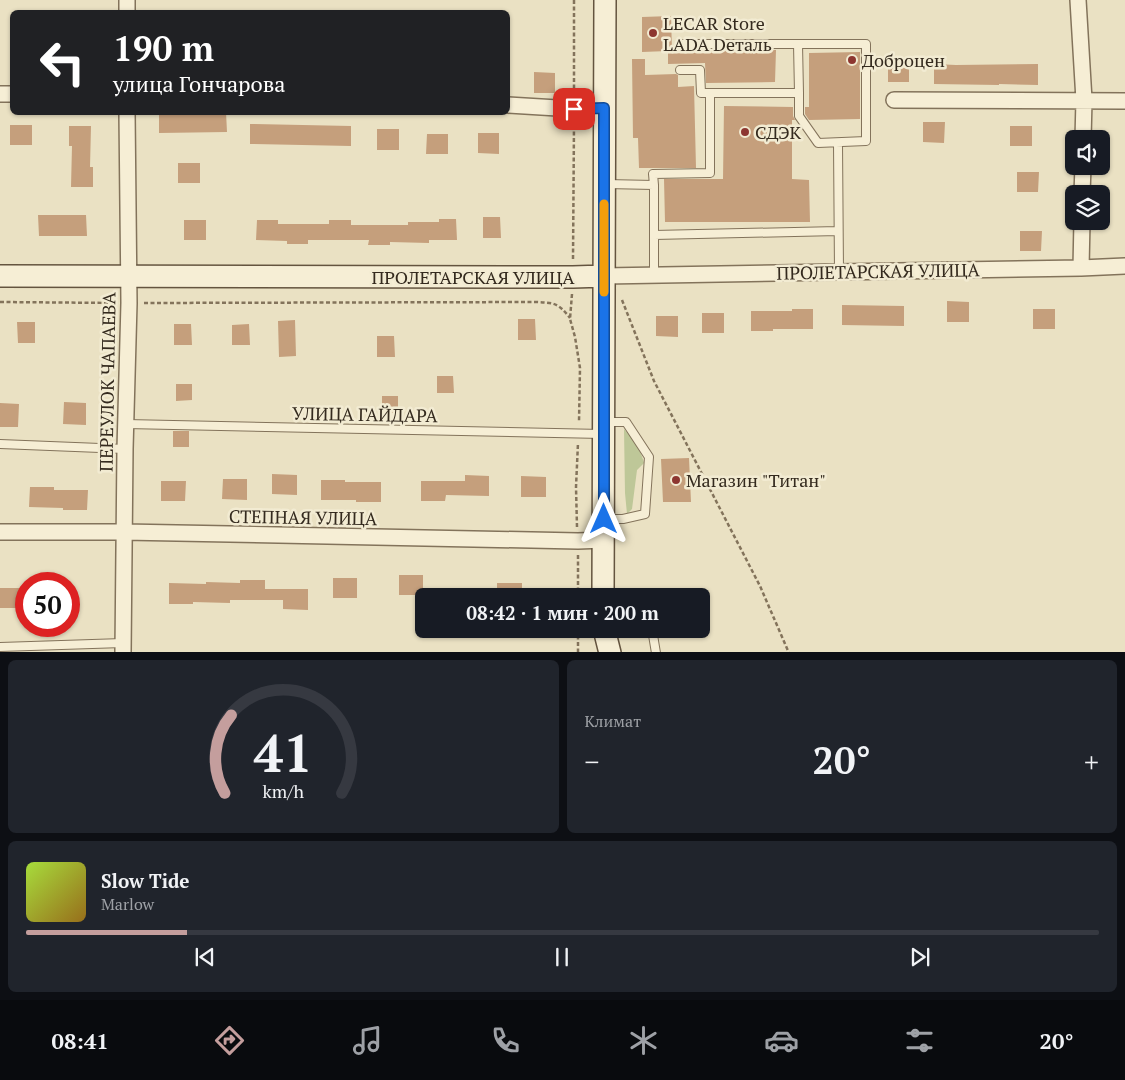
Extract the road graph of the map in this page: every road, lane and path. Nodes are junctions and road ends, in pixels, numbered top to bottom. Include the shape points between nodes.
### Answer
1 (574, 0) edge
2 (605, 0) edge
3 (1078, 0) edge
4 (681, 44) dead end
5 (798, 44) junction
6 (680, 70) dead end
7 (799, 92) junction
8 (710, 93) junction
9 (894, 100) dead end
10 (1084, 100) junction
11 (1125, 101) edge
12 (510, 106) edge
13 (604, 108) junction
14 (574, 109) junction
15 (127, 115) edge
16 (1083, 130) edge
17 (838, 143) junction
18 (604, 184) junction
19 (654, 185) junction
20 (1082, 230) edge
21 (838, 231) junction
22 (654, 235) junction
23 (1125, 266) edge
24 (1081, 268) junction
25 (839, 272) junction
26 (654, 275) junction
27 (0, 276) edge
28 (128, 276) junction
29 (608, 276) junction
30 (573, 277) junction
31 (0, 302) edge
32 (128, 303) junction
33 (570, 319) junction
34 (126, 424) junction
35 (604, 428) junction
36 (578, 433) junction
37 (0, 444) edge
38 (125, 449) junction
39 (604, 519) junction
40 (0, 532) edge
41 (124, 532) junction
42 (604, 540) junction
43 (578, 541) junction
44 (578, 588) edge
45 (604, 588) edge
46 (578, 638) edge
47 (604, 638) edge
48 (606, 638) edge
49 (654, 638) edge
50 (0, 647) edge
51 (123, 648) edge
52 (578, 652) edge
53 (604, 652) edge
54 (610, 652) edge
55 (656, 652) edge
56 (790, 652) edge

1 - 14 path
2 - 13 main road
3 - 10 street
4 - 5 lane
5 - 7 lane
5 - 17 lane via 866,44 866,142
6 - 8 lane via 700,70 701,93
7 - 8 lane
7 - 17 lane via 799,116 818,143
8 - 19 lane via 710,173 654,174
9 - 10 street
10 - 11 street
10 - 16 street
12 - 14 street
13 - 14 street
13 - 18 main road
14 - 30 path
15 - 28 street, ПЕРЕУЛОК ЧАПАЕВА
17 - 21 lane
18 - 19 lane
18 - 29 main road
19 - 22 lane
20 - 24 street
21 - 22 lane
21 - 25 lane
22 - 26 lane
23 - 24 street, ПРОЛЕТАРСКАЯ УЛИЦА
24 - 25 street, ПРОЛЕТАРСКАЯ УЛИЦА
25 - 26 street, ПРОЛЕТАРСКАЯ УЛИЦА
26 - 29 street, ПРОЛЕТАРСКАЯ УЛИЦА
27 - 28 main road, ПРОЛЕТАРСКАЯ УЛИЦА
28 - 30 main road, ПРОЛЕТАРСКАЯ УЛИЦА
28 - 32 street, ПЕРЕУЛОК ЧАПАЕВА
29 - 30 main road, ПРОЛЕТАРСКАЯ УЛИЦА
29 - 35 main road
29 - 56 path via 654,381 760,586
30 - 33 path
31 - 32 path
32 - 33 path via 536,302 562,308
32 - 34 street, ПЕРЕУЛОК ЧАПАЕВА
33 - 36 path via 580,368
34 - 36 lane, УЛИЦА ГАЙДАРА
34 - 38 street, ПЕРЕУЛОК ЧАПАЕВА
35 - 36 lane, УЛИЦА ГАЙДАРА
35 - 39 main road
35 - 39 lane, УЛИЦА ГАЙДАРА via 626,422 649,457 645,514
36 - 43 path
37 - 38 lane
38 - 41 street, ПЕРЕУЛОК ЧАПАЕВА
39 - 42 main road
40 - 41 street, СТЕПНАЯ УЛИЦА
41 - 43 street, СТЕПНАЯ УЛИЦА
41 - 51 street, ПЕРЕУЛОК ЧАПАЕВА
42 - 43 street, СТЕПНАЯ УЛИЦА
42 - 45 main road
43 - 44 path
46 - 52 path
47 - 53 street
48 - 54 main road
49 - 55 lane
50 - 51 lane

